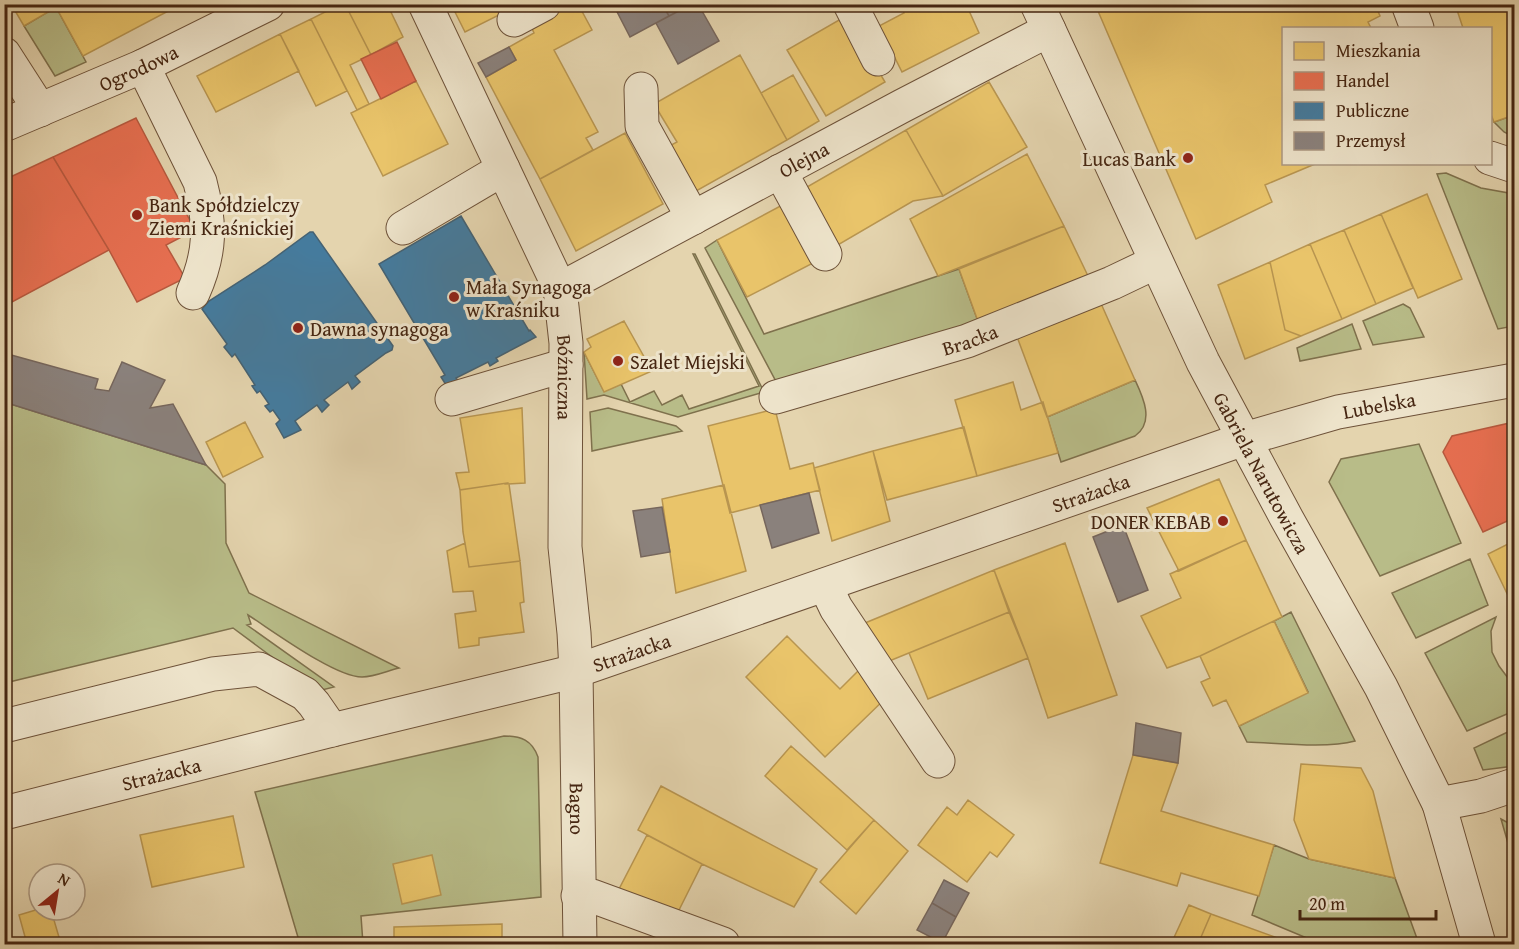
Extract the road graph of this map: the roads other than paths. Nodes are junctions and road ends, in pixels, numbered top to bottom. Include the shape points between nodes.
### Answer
1 (267, 4) edge
2 (425, 4) edge
3 (544, 4) edge
4 (850, 4) edge
5 (1408, 4) edge
6 (1043, 17) edge
7 (514, 20) dead end
8 (1417, 27) edge
9 (4, 54) edge
10 (878, 59) dead end
11 (143, 66) junction
12 (641, 89) dead end
13 (40, 110) junction
14 (4, 125) edge
15 (1492, 158) edge
16 (1515, 166) edge
17 (503, 169) junction
18 (780, 171) junction
19 (693, 218) junction
20 (403, 228) dead end
21 (825, 254) dead end
22 (1156, 262) junction
23 (560, 289) junction
24 (193, 292) dead end
25 (566, 365) junction
26 (1515, 380) edge
27 (776, 397) dead end
28 (453, 399) dead end
29 (1244, 439) junction
30 (825, 585) junction
31 (576, 671) junction
32 (4, 726) edge
33 (332, 729) junction
34 (938, 761) dead end
35 (1515, 785) edge
36 (1439, 804) junction
37 (4, 813) edge
38 (578, 896) junction
39 (580, 945) edge
40 (723, 945) edge
41 (1479, 945) edge

1 - 11 street, Ogrodowa
2 - 17 street, Bóźniczna
3 - 7 street
4 - 10 street
5 - 8 street
6 - 18 street, Olejna
6 - 22 street, Gabriela Narutowicza
9 - 13 street
11 - 13 street, Ogrodowa
11 - 24 street via 205,201 209,226 206,254
12 - 19 street via 642,126
13 - 14 street, Ogrodowa
15 - 16 street
17 - 20 street
17 - 23 street, Bóźniczna
18 - 19 street, Olejna
18 - 21 street
19 - 23 street, Olejna
22 - 27 street, Bracka via 967,341
22 - 29 street, Gabriela Narutowicza
23 - 25 street, Bóźniczna
25 - 28 street
25 - 31 street, Bóźniczna via 566,547
26 - 29 street, Lubelska via 1338,412
29 - 30 street, Strażacka
29 - 36 street, Gabriela Narutowicza via 1381,687
30 - 31 street, Strażacka
30 - 34 street via 836,608
31 - 33 street, Strażacka
31 - 38 street, Bagno
32 - 33 street via 213,674 259,669 305,694
33 - 37 street, Strażacka
35 - 36 street
36 - 41 street, Gabriela Narutowicza
38 - 39 street, Bagno
38 - 40 street via 592,896

